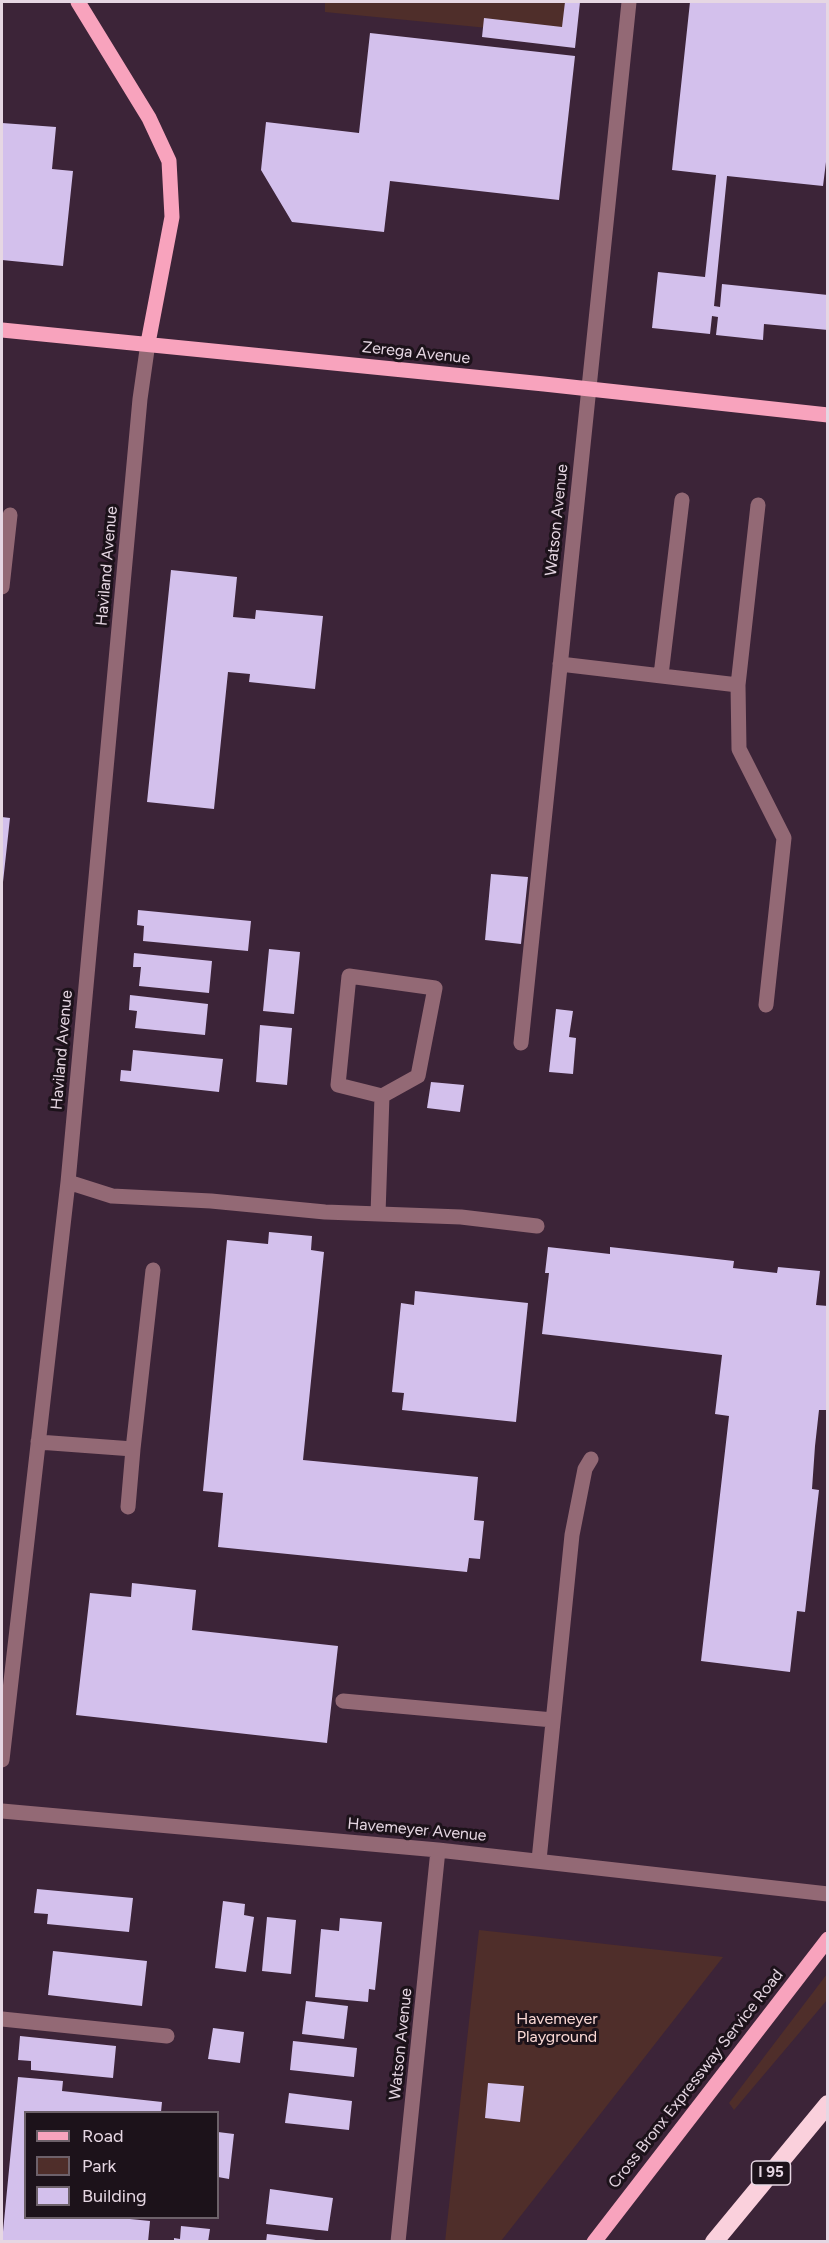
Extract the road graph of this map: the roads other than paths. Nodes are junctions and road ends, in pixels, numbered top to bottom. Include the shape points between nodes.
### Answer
1 (78, 2) edge
2 (629, 2) edge
3 (2, 330) edge
4 (148, 343) junction
5 (589, 388) junction
6 (828, 415) edge
7 (682, 500) dead end
8 (758, 505) dead end
9 (10, 515) dead end
10 (2, 587) edge
11 (561, 664) junction
12 (661, 675) junction
13 (738, 686) junction
14 (766, 1005) dead end
15 (521, 1043) dead end
16 (382, 1096) junction
17 (68, 1182) junction
18 (378, 1214) junction
19 (537, 1226) dead end
20 (153, 1270) dead end
21 (38, 1442) junction
22 (133, 1449) junction
23 (591, 1459) dead end
24 (128, 1507) dead end
25 (344, 1701) dead end
26 (553, 1720) junction
27 (2, 1760) edge
28 (2, 1811) edge
29 (438, 1850) junction
30 (539, 1860) junction
31 (828, 1894) edge
32 (828, 1939) edge
33 (2, 2019) edge
34 (167, 2036) dead end
35 (828, 2104) edge
36 (398, 2241) edge
37 (594, 2241) edge
38 (714, 2241) edge

1 - 4 main road via 149,118 169,161 172,217
2 - 5 street, Watson Avenue
3 - 4 main road, Zerega Avenue
4 - 5 main road, Zerega Avenue
4 - 17 street, Haviland Avenue
5 - 6 main road, Zerega Avenue
5 - 11 street, Watson Avenue
7 - 12 street
8 - 13 street
9 - 10 street
11 - 12 street
11 - 15 street, Watson Avenue
12 - 13 street
13 - 14 street via 739,748 784,838
16 - 16 street via 338,1085 349,976 435,988 418,1076
16 - 18 street
17 - 18 street via 112,1196
17 - 21 street, Haviland Avenue
18 - 19 street via 461,1217
20 - 22 street
21 - 22 street
21 - 27 street, Haviland Avenue
22 - 24 street
23 - 26 street via 585,1469 572,1535
25 - 26 street
26 - 30 street
28 - 29 street, Havemeyer Avenue
29 - 30 street, Havemeyer Avenue
29 - 36 street, Watson Avenue
30 - 31 street, Havemeyer Avenue
32 - 37 main road, Cross Bronx Expressway Service Road
33 - 34 street
35 - 38 highway, I 95

